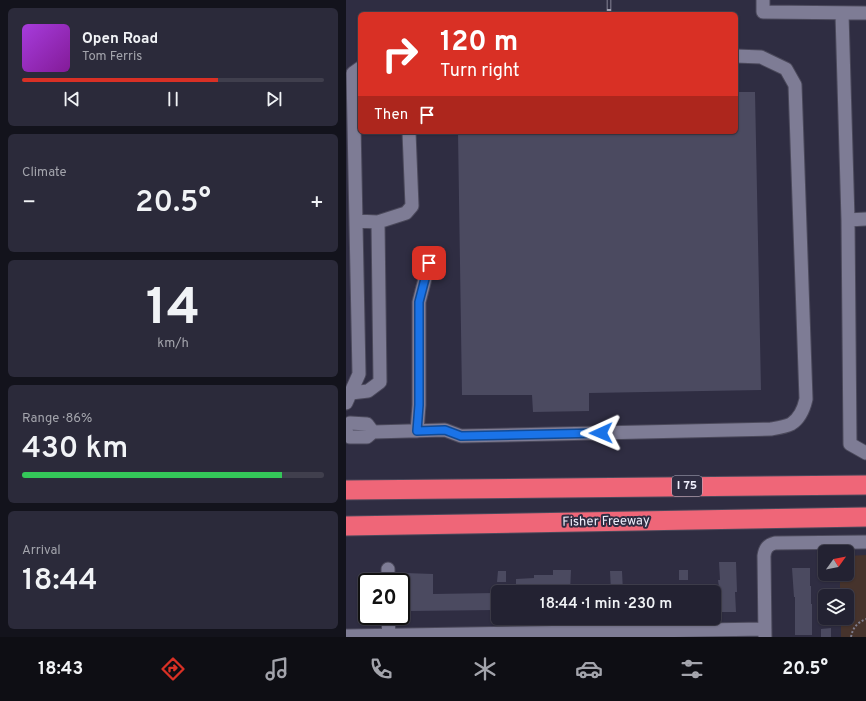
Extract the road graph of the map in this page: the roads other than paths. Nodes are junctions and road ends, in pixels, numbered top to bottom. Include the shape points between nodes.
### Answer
1 (763, 0) edge
2 (866, 13) edge
3 (842, 14) junction
4 (738, 56) edge
5 (358, 69) edge
6 (409, 134) edge
7 (848, 220) junction
8 (866, 220) edge
9 (356, 221) junction
10 (378, 222) junction
11 (429, 263) dead end
12 (348, 398) edge
13 (346, 426) edge
14 (417, 431) junction
15 (346, 432) edge
16 (373, 432) junction
17 (866, 453) edge
18 (866, 485) edge
19 (346, 490) edge
20 (866, 517) edge
21 (346, 526) edge
22 (866, 542) edge
23 (388, 625) edge
24 (694, 628) edge
25 (765, 633) edge
26 (346, 636) edge
27 (389, 636) edge

1 - 3 street via 764,12
2 - 3 street
3 - 7 street
4 - 14 street via 761,58 786,69 795,85 806,399 797,418 790,424 771,429 461,436 445,430
5 - 9 street via 353,73
6 - 10 street via 412,206 406,213
7 - 8 street
7 - 17 street via 850,444
9 - 10 street
9 - 12 street via 359,374
10 - 12 street via 380,382 368,391
11 - 14 street via 419,302
13 - 16 street via 350,423 368,424
14 - 16 street
15 - 16 street via 350,437 367,437
18 - 19 highway, I 75
20 - 21 highway, Fisher Freeway
22 - 25 street via 770,544 764,550
23 - 27 street
24 - 25 street
24 - 27 street
26 - 27 street

